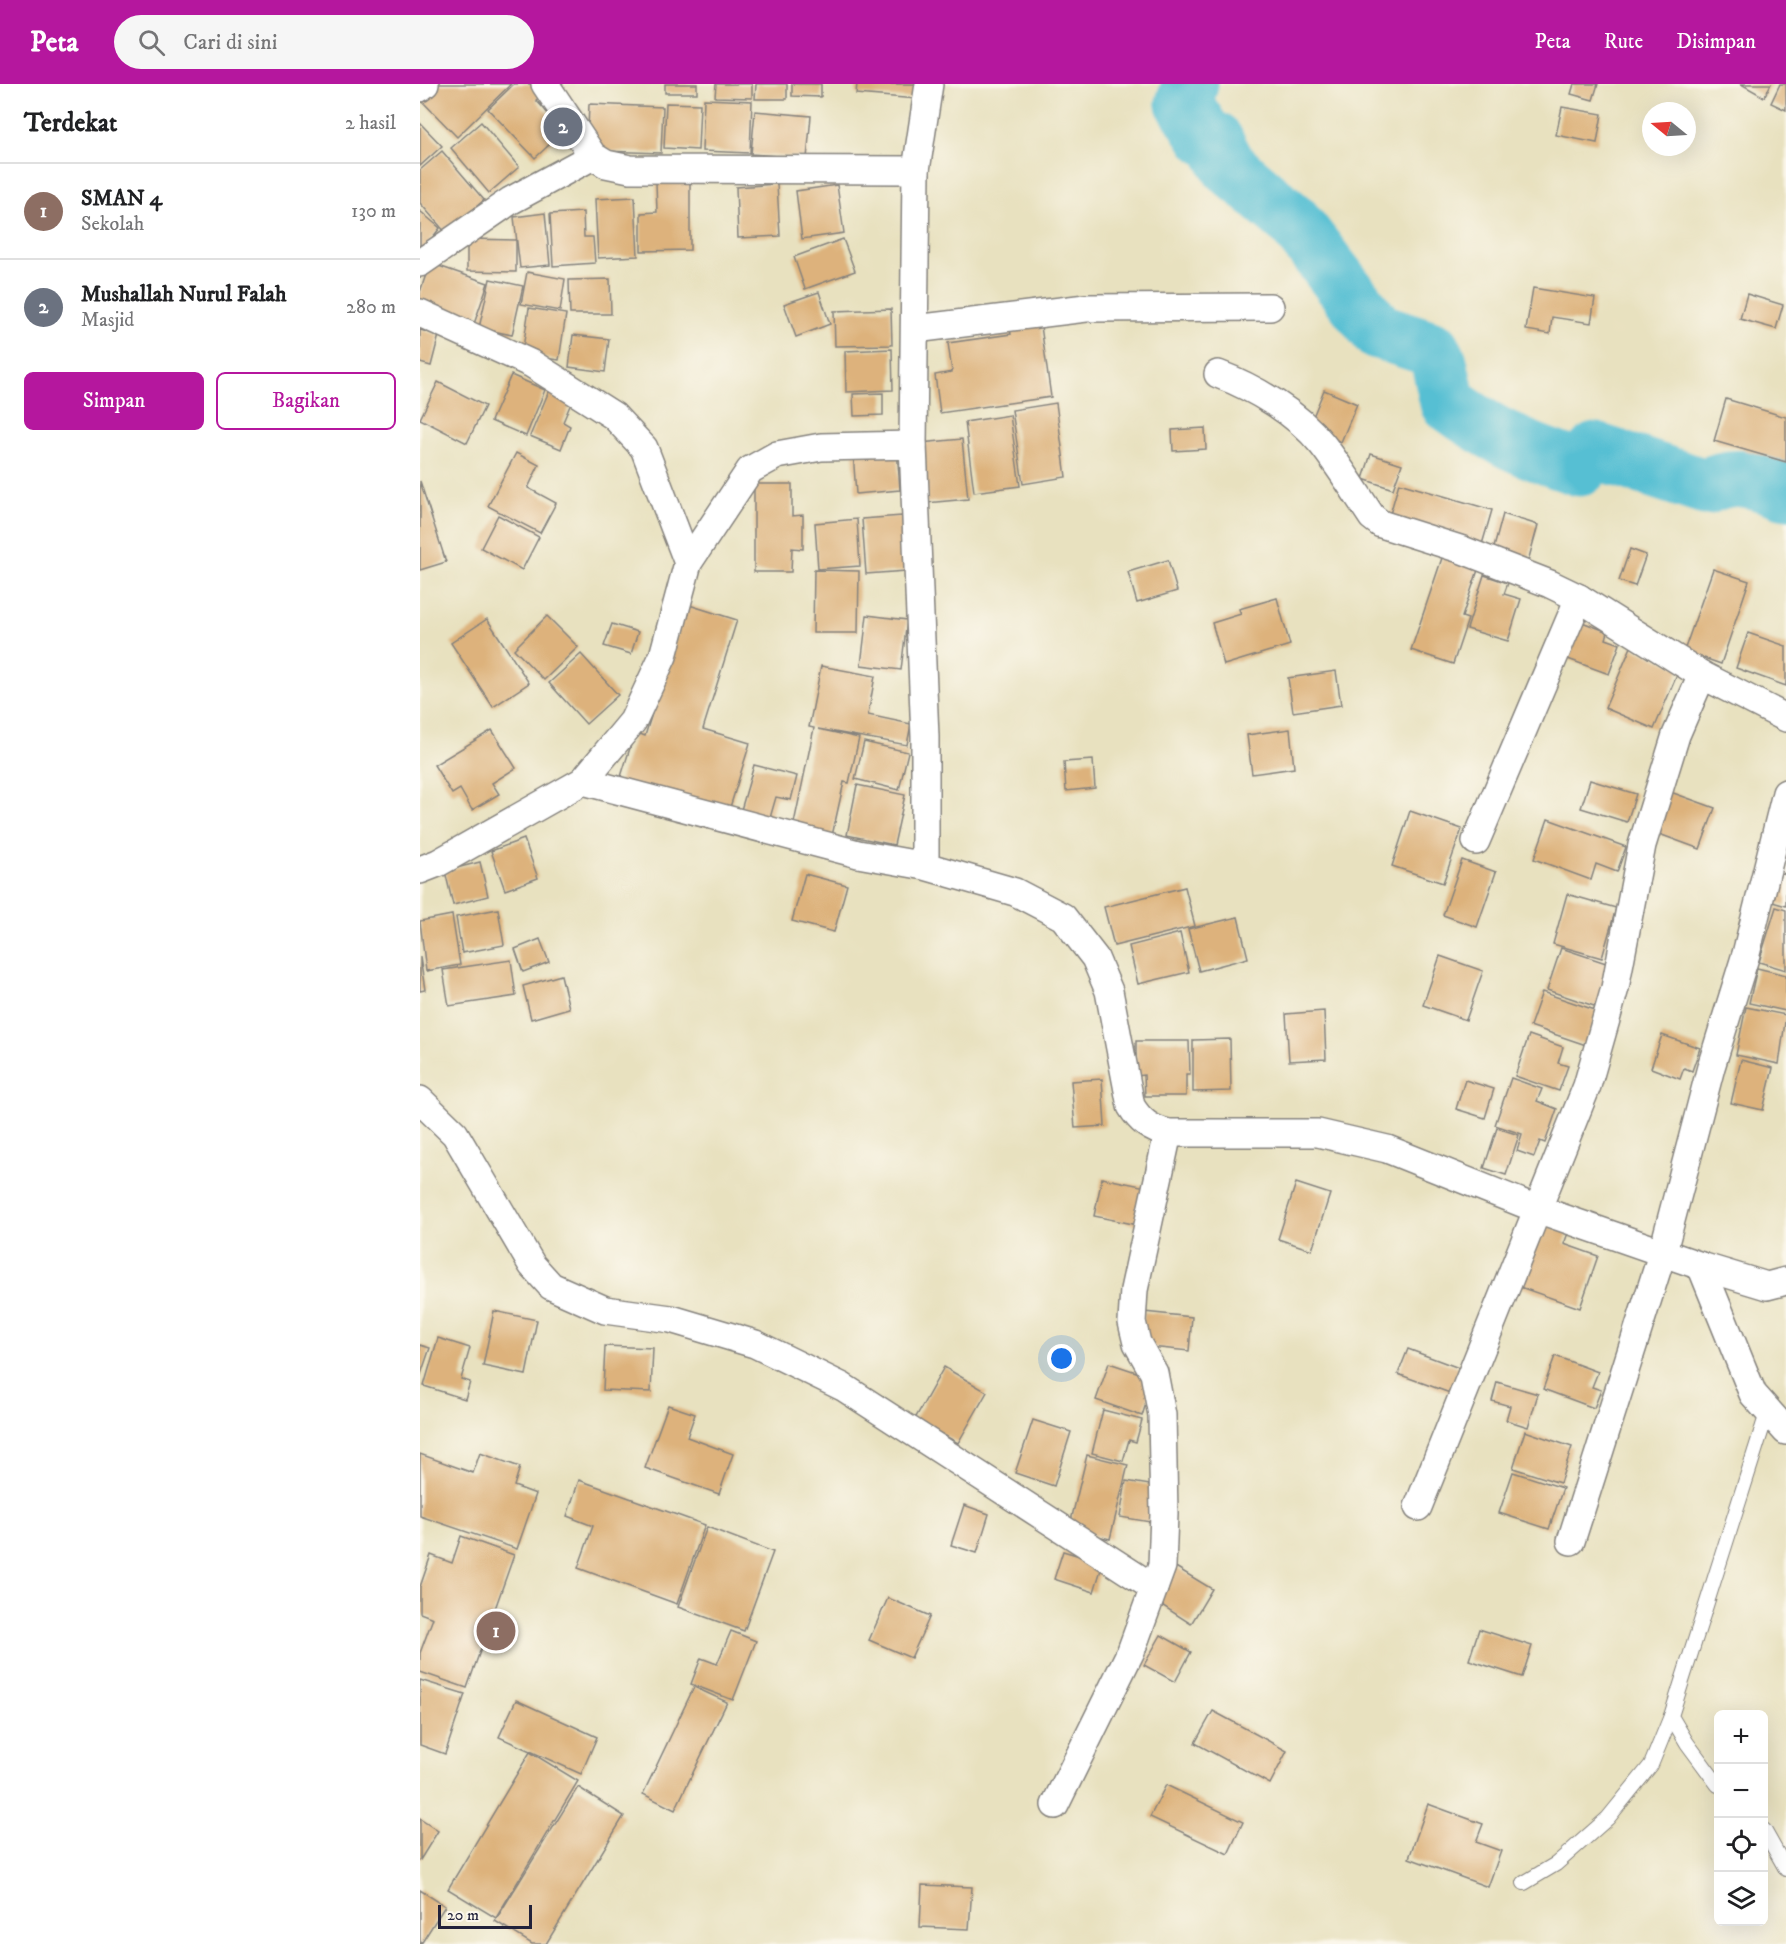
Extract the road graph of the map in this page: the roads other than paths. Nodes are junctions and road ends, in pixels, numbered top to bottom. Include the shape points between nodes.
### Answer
1 (425, 84) edge
2 (545, 84) edge
3 (929, 84) edge
4 (420, 88) edge
5 (593, 156) junction
6 (916, 170) junction
7 (420, 263) edge
8 (1270, 307) dead end
9 (420, 313) edge
10 (915, 329) junction
11 (1218, 374) dead end
12 (913, 445) junction
13 (688, 563) junction
14 (1580, 598) junction
15 (1702, 675) junction
16 (1786, 718) edge
17 (584, 781) junction
18 (1786, 793) edge
19 (1476, 841) dead end
20 (925, 866) junction
21 (420, 870) edge
22 (420, 1100) edge
23 (1168, 1133) junction
24 (1537, 1209) junction
25 (1663, 1251) junction
26 (1701, 1266) junction
27 (1786, 1281) edge
28 (1768, 1410) junction
29 (1786, 1431) edge
30 (1418, 1507) dead end
31 (1571, 1541) dead end
32 (1154, 1588) junction
33 (1671, 1716) junction
34 (1714, 1778) edge
35 (1055, 1804) dead end
36 (1768, 1837) edge
37 (1786, 1869) edge
38 (1524, 1883) dead end

1 - 4 street
2 - 5 street
3 - 6 street
5 - 6 street via 606,164 630,169
5 - 7 street via 510,201
6 - 10 street
8 - 10 street via 1086,308
9 - 13 street via 532,364 614,416 644,448
10 - 12 street
11 - 14 street via 1240,382 1295,419 1321,443 1372,517 1382,524 1460,549
12 - 13 street via 821,447 777,455 750,470
12 - 20 street via 925,725
13 - 17 street via 663,656 648,690 633,721
14 - 15 street
14 - 19 street
15 - 16 street
15 - 24 street via 1676,735 1642,845 1615,988 1587,1086
17 - 20 street via 858,854
17 - 21 street
18 - 25 street via 1746,954 1711,1067
20 - 23 street via 1015,892 1064,916 1095,957 1109,991 1131,1106 1147,1125
22 - 32 street via 455,1134 532,1265 551,1286 605,1310 671,1319 755,1344 843,1387
23 - 24 street via 1318,1133 1387,1149
23 - 32 street via 1134,1290 1132,1322 1137,1343 1154,1372 1162,1415 1163,1545 1162,1566
24 - 25 street
24 - 30 street
25 - 26 street
25 - 31 street
26 - 27 street via 1767,1286
26 - 28 street via 1753,1394
28 - 29 street
28 - 33 lane
32 - 35 street via 1131,1651
33 - 34 lane
33 - 38 lane via 1652,1765 1608,1818 1556,1864
36 - 37 lane

